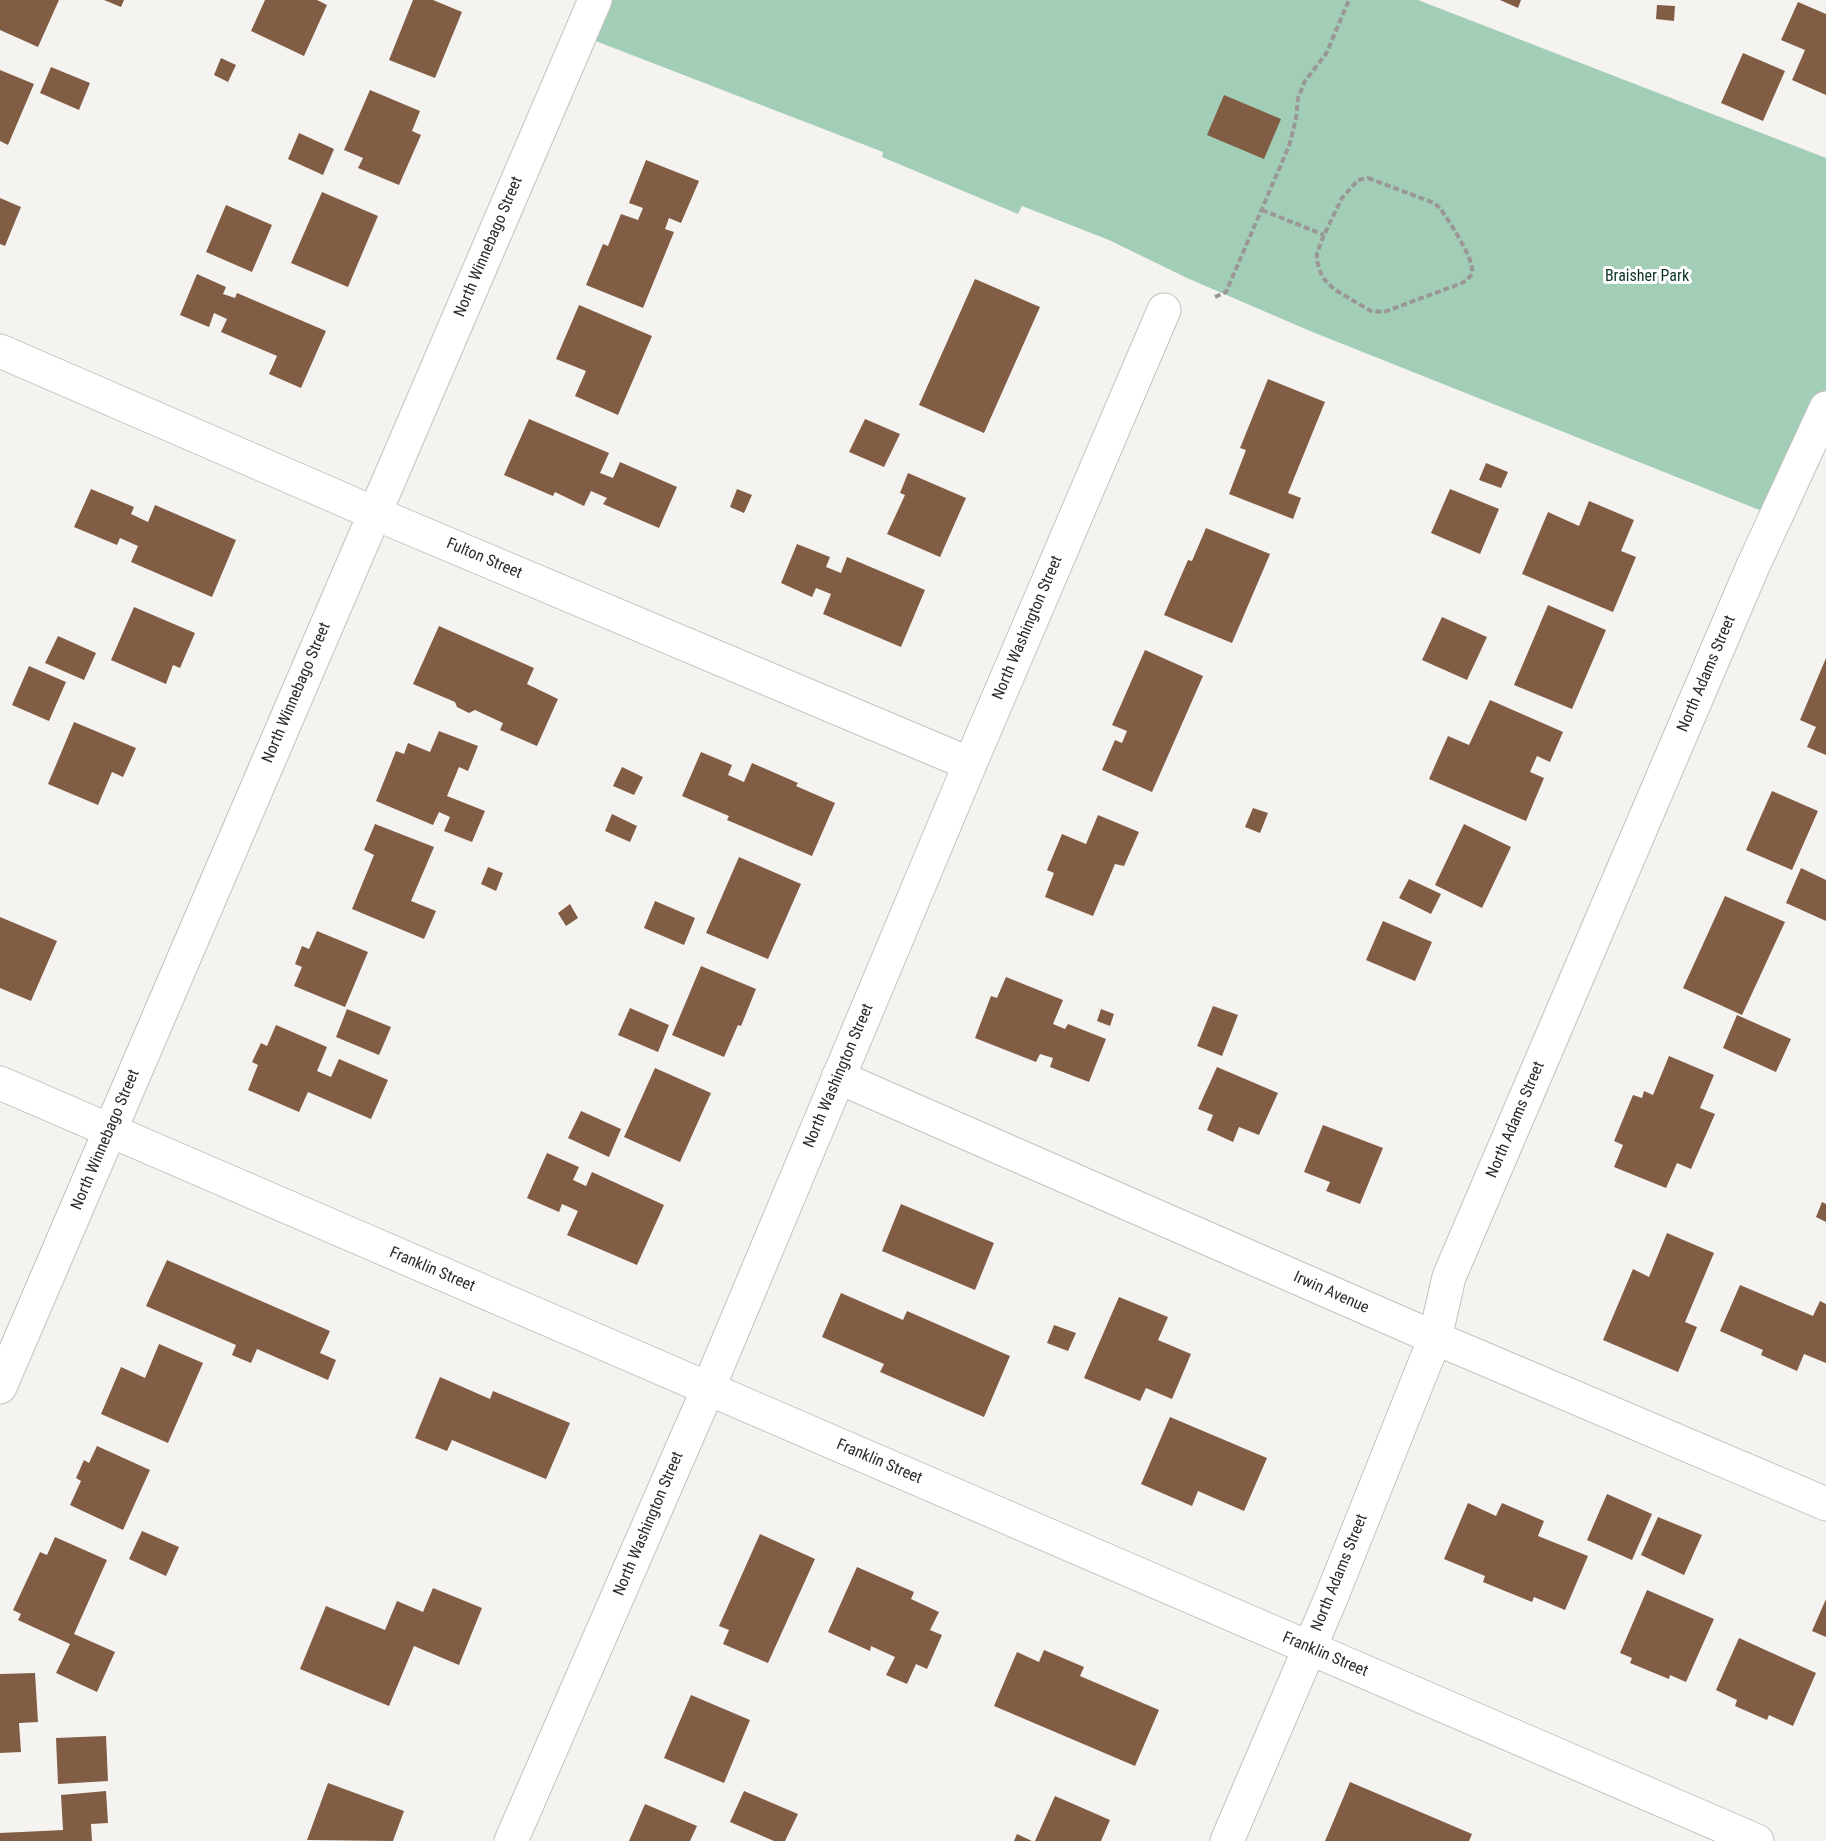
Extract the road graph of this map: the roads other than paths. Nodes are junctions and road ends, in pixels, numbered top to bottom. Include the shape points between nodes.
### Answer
1 (595, 0) edge
2 (1164, 310) dead end
3 (0, 351) edge
4 (1826, 408) edge
5 (374, 513) junction
6 (970, 764) junction
7 (838, 1077) junction
8 (0, 1083) edge
9 (110, 1131) junction
10 (1435, 1338) junction
11 (0, 1387) edge
12 (708, 1389) junction
13 (1826, 1504) edge
14 (1309, 1648) junction
15 (512, 1841) edge
16 (1227, 1841) edge
17 (1757, 1841) edge

1 - 5 street, North Winnebago Street
2 - 6 street, North Washington Street
3 - 5 street, Fulton Street
4 - 10 street, North Adams Street via 1753,566 1449,1277
5 - 6 street, Fulton Street
5 - 9 street, North Winnebago Street
6 - 7 street, North Washington Street
7 - 10 street, Irwin Avenue
7 - 12 street, North Washington Street
8 - 9 street, Franklin Street
9 - 11 street, North Winnebago Street
9 - 12 street, Franklin Street
10 - 13 street, Irwin Avenue
10 - 14 street, North Adams Street
12 - 14 street, Franklin Street
12 - 15 street, North Washington Street
14 - 16 street, North Adams Street
14 - 17 street, Franklin Street

